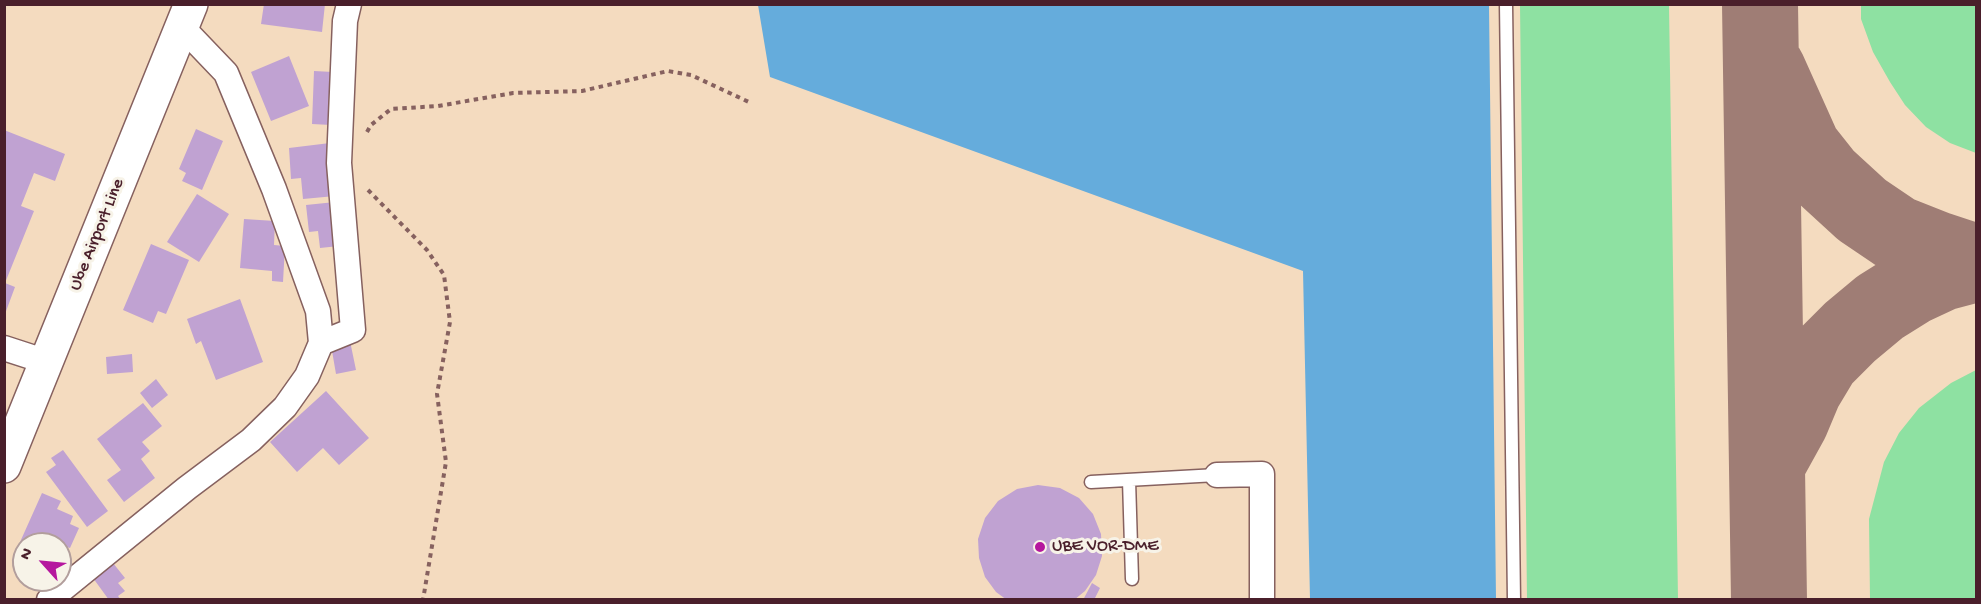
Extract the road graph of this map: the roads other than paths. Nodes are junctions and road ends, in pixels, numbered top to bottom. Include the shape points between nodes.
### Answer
1 (349, 4) edge
2 (1506, 4) edge
3 (187, 16) edge
4 (321, 343) junction
5 (4, 348) edge
6 (47, 362) junction
7 (13, 423) edge
8 (4, 466) edge
9 (1217, 475) joint
10 (1129, 480) junction
11 (1091, 482) dead end
12 (1132, 579) dead end
13 (49, 600) edge
14 (1262, 600) edge
15 (1514, 600) edge

1 - 4 street via 339,163 353,330
2 - 15 lane
3 - 4 street via 226,73 274,189 318,311
3 - 6 main road, Ube Airport Line
4 - 13 street via 307,376 285,408
5 - 6 street
6 - 7 main road, Ube Airport Line
7 - 8 main road, Ube Airport Line
9 - 10 lane
9 - 14 street via 1262,474
10 - 11 lane
10 - 12 lane

